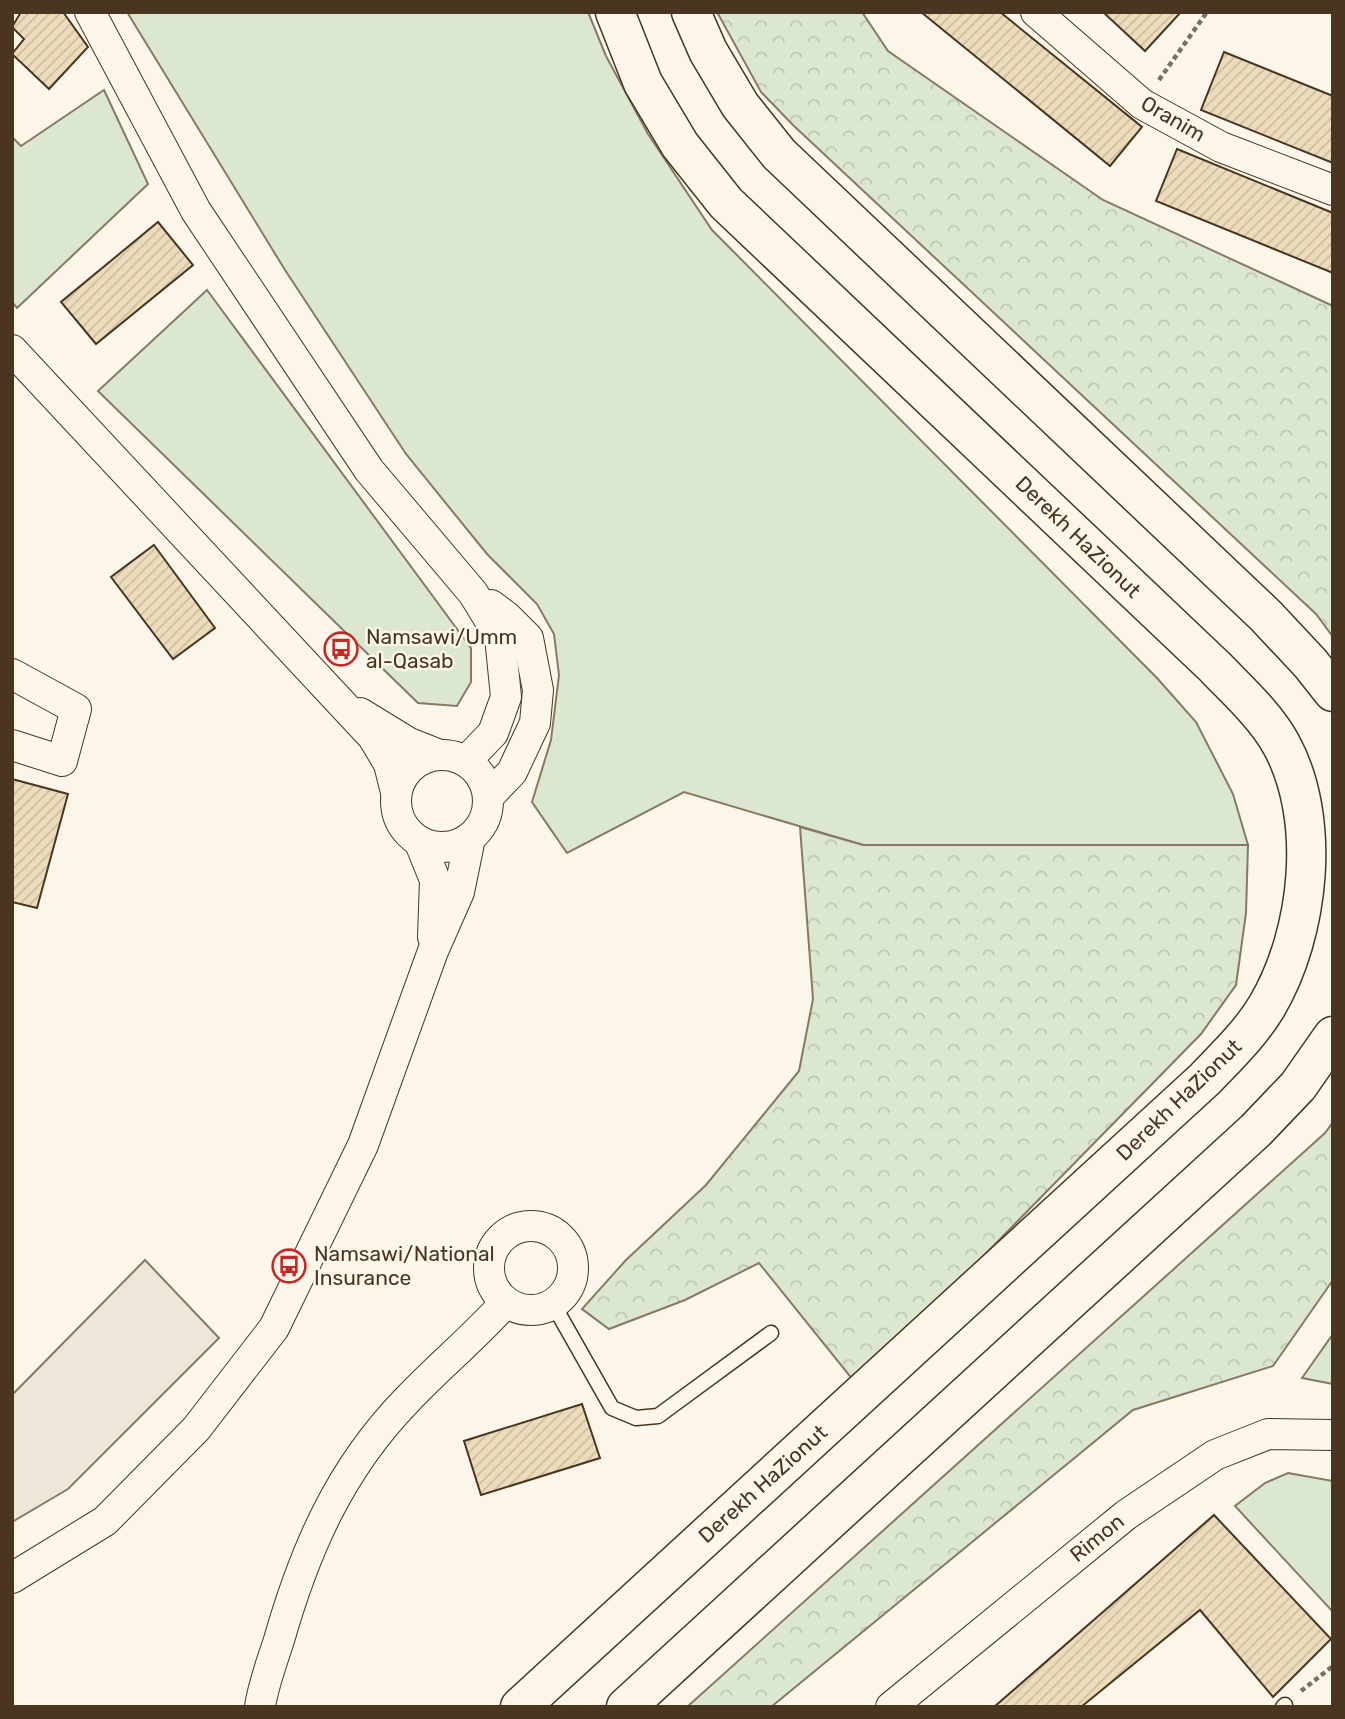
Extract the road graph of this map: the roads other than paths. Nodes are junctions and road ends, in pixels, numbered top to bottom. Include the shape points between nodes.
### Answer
1 (90, 12) edge
2 (615, 12) edge
3 (691, 12) edge
4 (1036, 12) edge
5 (1333, 190) edge
6 (12, 350) edge
7 (473, 593) junction
8 (12, 674) edge
9 (1333, 692) edge
10 (339, 700) junction
11 (12, 745) edge
12 (437, 754) junction
13 (466, 761) junction
14 (396, 792) junction
15 (489, 796) junction
16 (470, 838) junction
17 (420, 843) junction
18 (433, 951) junction
19 (1333, 1035) edge
20 (505, 1303) junction
21 (553, 1304) junction
22 (771, 1333) dead end
23 (1333, 1435) edge
24 (12, 1578) edge
25 (260, 1707) edge
26 (520, 1707) edge
27 (626, 1707) edge
28 (891, 1707) edge

1 - 7 street via 211,233 369,470
2 - 26 highway, Derekh HaZionut via 643,83 680,145 726,203 1205,657 1255,710 1280,742 1298,781 1305,815 1305,870 1299,923 1285,967 1268,1005 1243,1040
3 - 9 highway via 740,105 779,154 1266,616
4 - 5 street, Oranim via 1142,104 1222,147
6 - 10 street
7 - 13 street via 500,637 506,697 493,733
7 - 15 street via 528,638 538,690 535,723 512,772
8 - 11 street via 76,709 62,761
10 - 12 street via 409,743
10 - 14 street via 373,737 389,764
12 - 13 street
12 - 14 street via 410,767
13 - 15 street via 486,783
14 - 17 street via 400,821
15 - 16 street via 483,824
16 - 17 street via 449,847
16 - 18 street via 459,892
17 - 18 street via 435,880
18 - 24 street via 363,1145 274,1328 196,1429 105,1521
19 - 27 highway via 1298,1086 1256,1130
20 - 21 street via 538,1310
20 - 21 street via 488,1275 488,1258 508,1231 540,1226 556,1233 573,1260 573,1277
20 - 25 street via 407,1400 367,1447 330,1506 290,1600
21 - 22 lane via 612,1408 636,1418 658,1416
23 - 28 street, Rimon via 1268,1434 1215,1455 1126,1515

